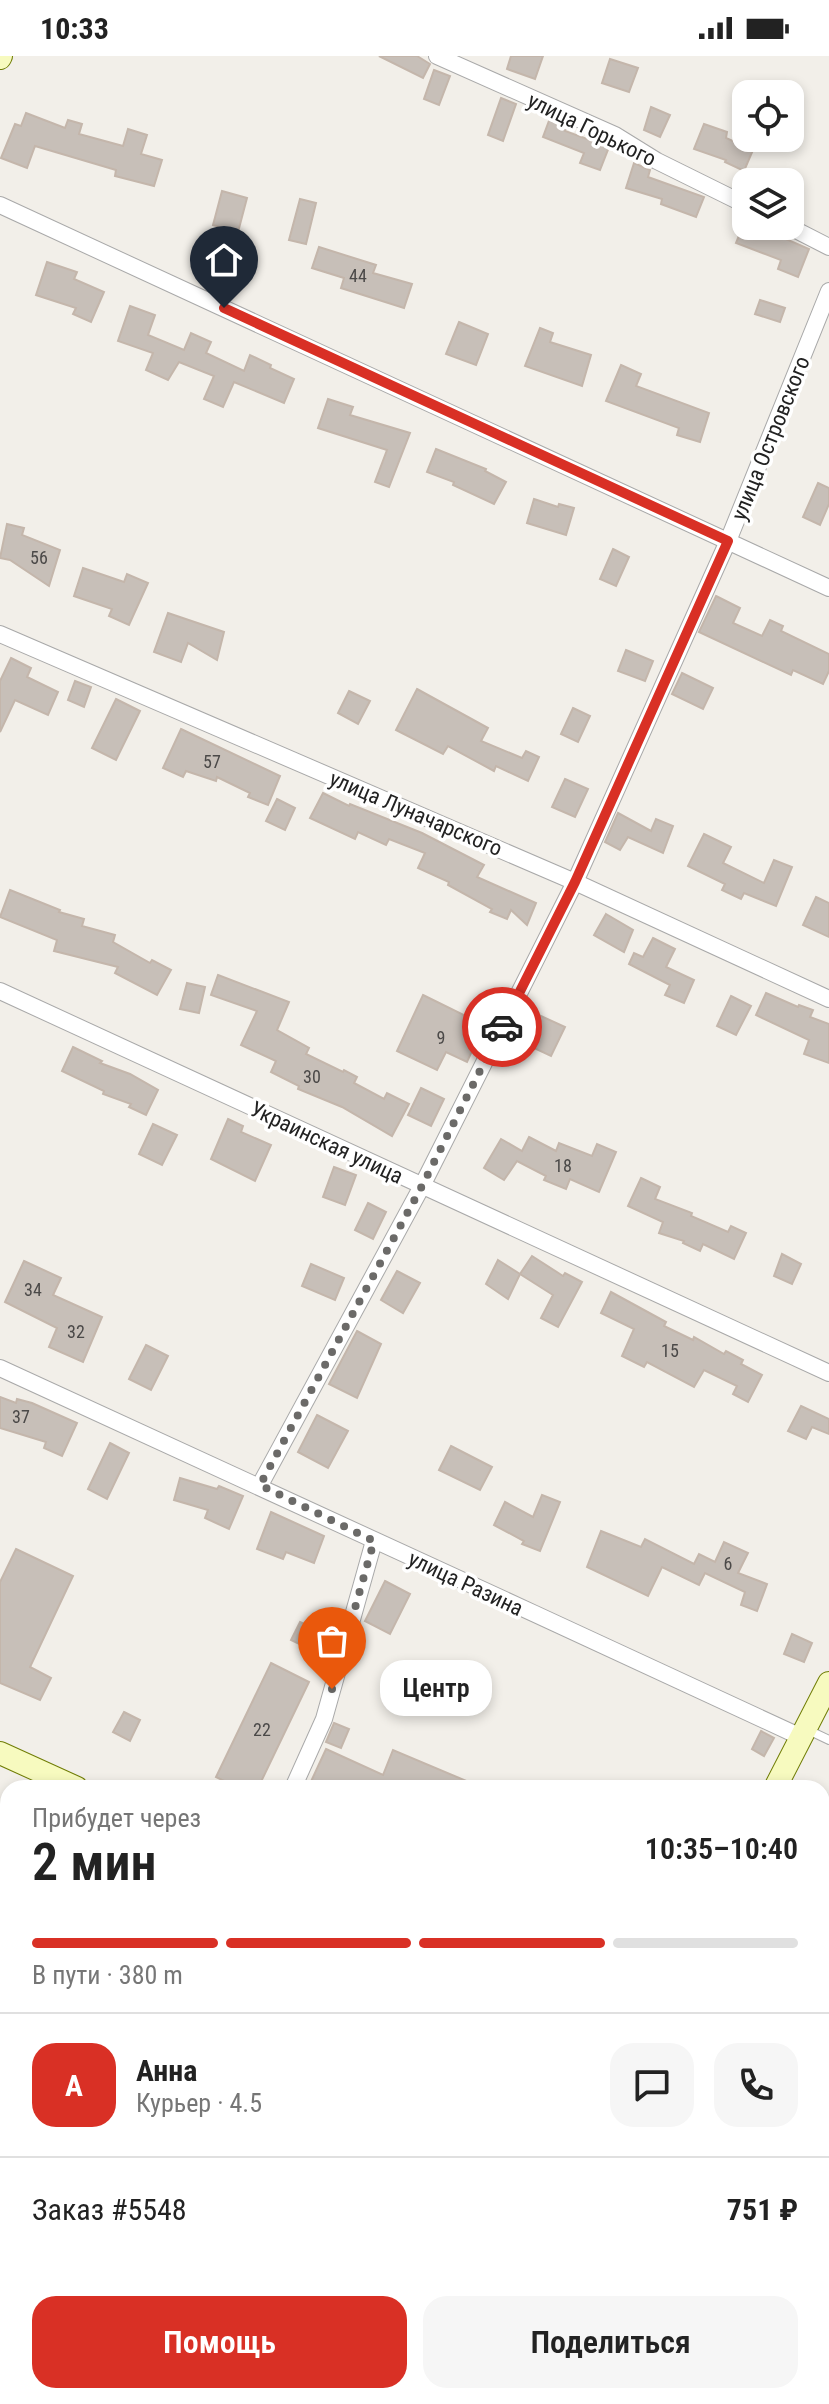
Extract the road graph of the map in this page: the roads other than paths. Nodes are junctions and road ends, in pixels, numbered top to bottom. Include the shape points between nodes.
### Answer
1 (437, 56) edge
2 (732, 198) edge
3 (0, 205) edge
4 (804, 234) edge
5 (829, 247) edge
6 (829, 291) edge
7 (728, 541) junction
8 (829, 588) edge
9 (0, 634) edge
10 (575, 882) junction
11 (0, 991) edge
12 (829, 999) edge
13 (422, 1186) junction
14 (0, 1368) edge
15 (829, 1373) edge
16 (260, 1485) junction
17 (374, 1541) junction
18 (829, 1683) edge
19 (803, 1733) junction
20 (829, 1740) edge
21 (0, 1753) edge
22 (59, 1780) edge
23 (297, 1780) edge
24 (779, 1780) edge

1 - 2 street, улица Горького via 615,135
3 - 7 street
4 - 5 street
6 - 7 street, улица Островского
7 - 8 street
7 - 10 street, улица Островского
9 - 10 street, улица Луначарского
10 - 12 street, улица Луначарского
10 - 13 street, улица Островского
11 - 13 street, Украинская улица
13 - 15 street, Украинская улица
13 - 16 street, улица Островского
14 - 16 street, улица Разина
16 - 17 street, улица Разина
17 - 19 street, улица Разина
17 - 23 street via 324,1719
18 - 19 street
19 - 20 lane
19 - 24 street
21 - 22 street

